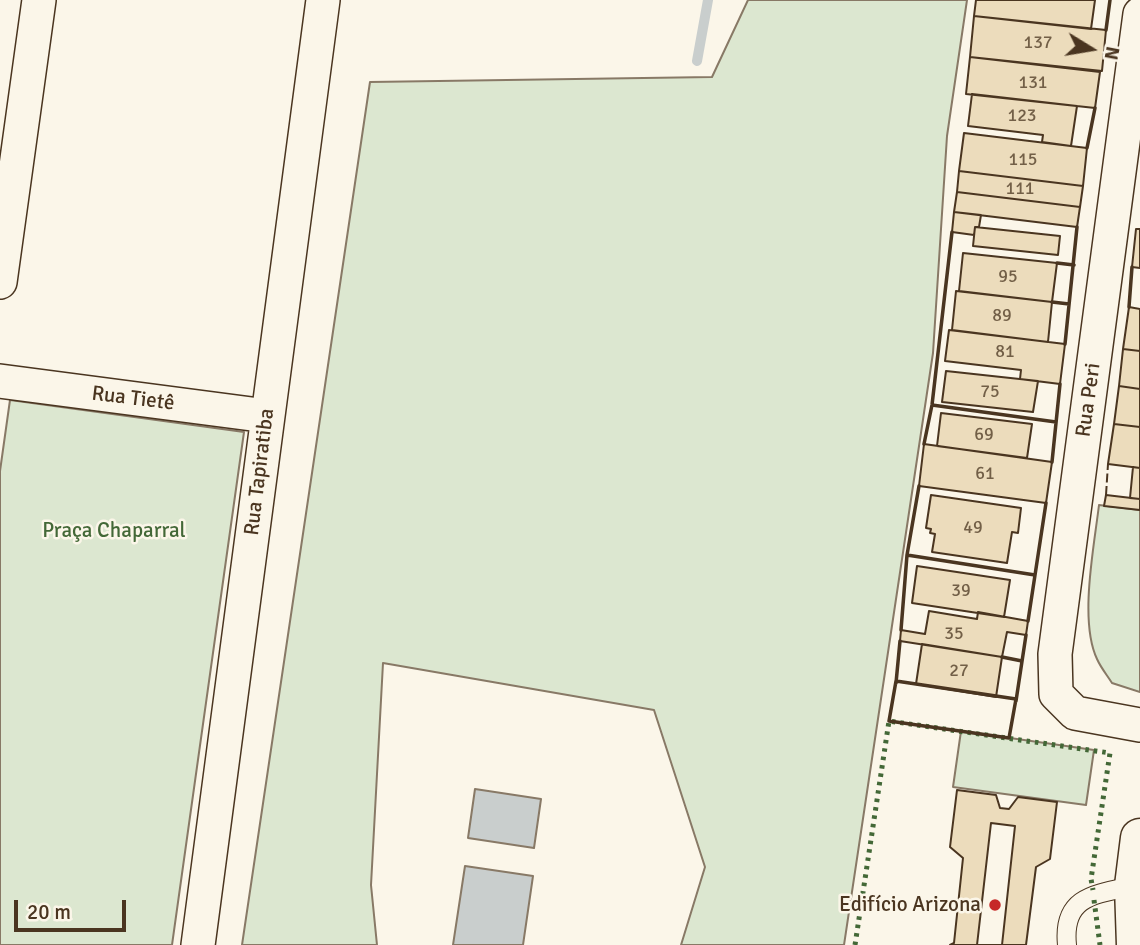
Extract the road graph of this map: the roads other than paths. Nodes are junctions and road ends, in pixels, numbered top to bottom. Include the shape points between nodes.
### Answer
1 (39, 0) edge
2 (323, 0) edge
3 (1140, 14) edge
4 (0, 282) edge
5 (0, 381) edge
6 (267, 416) junction
7 (1140, 725) edge
8 (1140, 838) edge
9 (1134, 886) junction
10 (198, 945) edge
11 (1067, 945) edge
12 (1136, 945) edge

1 - 4 street
2 - 6 street, Rua Tapiratiba
3 - 7 street, Rua Peri via 1055,654 1056,694 1075,713
5 - 6 street, Rua Tietê
6 - 10 street, Rua Tapiratiba
8 - 9 main road
9 - 11 lane via 1094,894 1071,912 1065,926
9 - 12 main road

